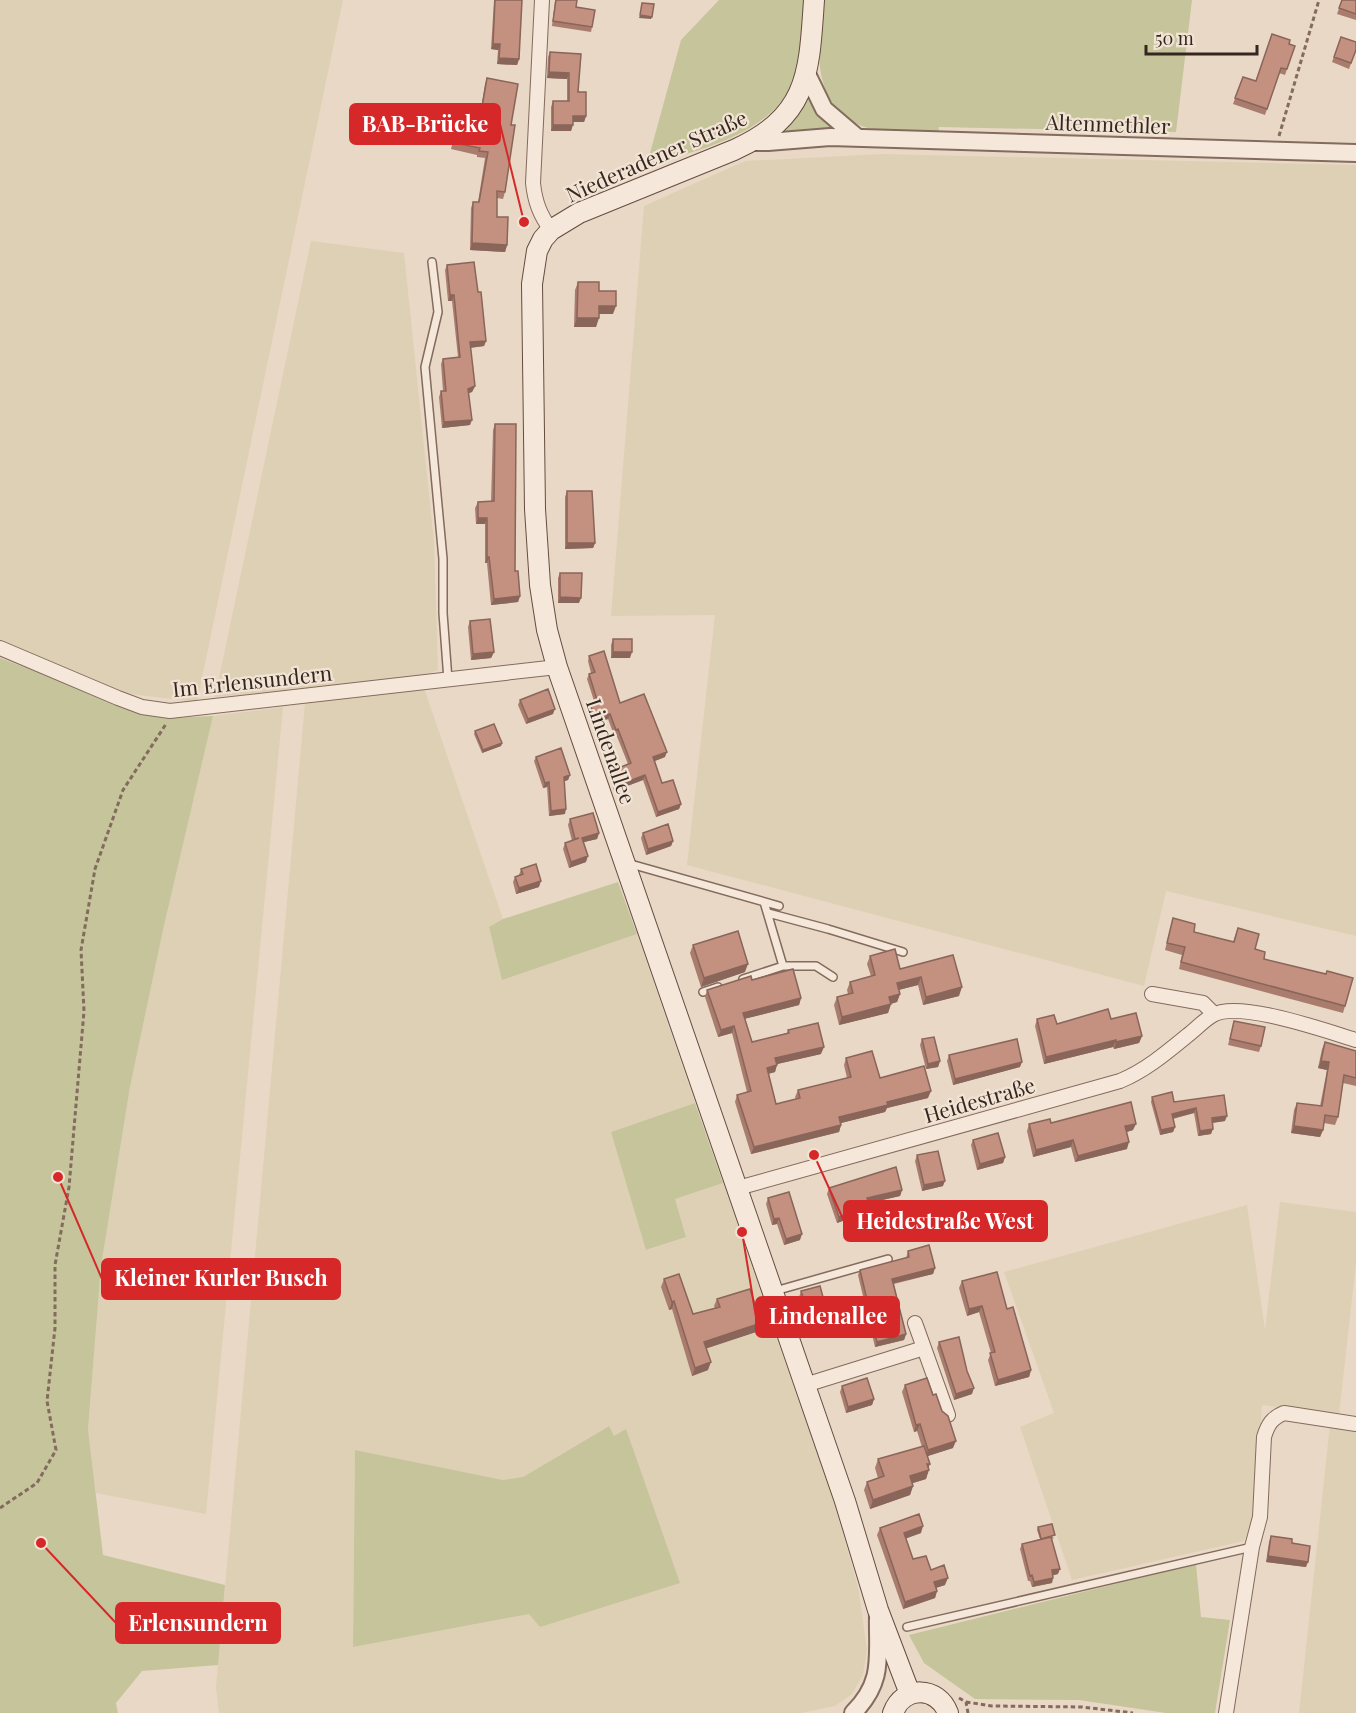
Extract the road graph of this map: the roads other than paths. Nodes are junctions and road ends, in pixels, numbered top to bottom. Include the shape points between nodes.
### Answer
1 (542, 0) edge
2 (814, 0) edge
3 (807, 74) junction
4 (858, 138) junction
5 (753, 142) junction
6 (1356, 153) edge
7 (551, 230) junction
8 (432, 262) dead end
9 (532, 284) joint
10 (0, 648) edge
11 (557, 667) junction
12 (448, 680) junction
13 (625, 863) junction
14 (764, 902) junction
15 (779, 906) dead end
16 (768, 913) junction
17 (903, 952) dead end
18 (783, 966) junction
19 (833, 977) dead end
20 (733, 982) edge
21 (723, 985) edge
22 (703, 992) dead end
23 (1152, 993) dead end
24 (1214, 1014) junction
25 (1356, 1040) edge
26 (738, 1188) junction
27 (888, 1260) edge
28 (773, 1292) junction
29 (915, 1323) dead end
30 (924, 1348) junction
31 (805, 1385) junction
32 (948, 1415) edge
33 (1356, 1424) edge
34 (1252, 1547) junction
35 (878, 1610) junction
36 (907, 1627) dead end
37 (910, 1694) junction
38 (853, 1713) edge
39 (893, 1713) edge
40 (948, 1713) edge
41 (1226, 1713) edge

1 - 7 street via 533,183 540,215
2 - 3 main road, Niederadener Straße
3 - 4 street via 824,109
3 - 5 main road, Niederadener Straße via 785,116
4 - 5 street, Altenmethler
4 - 6 street, Altenmethler
5 - 7 main road, Niederadener Straße via 579,213
7 - 9 main road, Niederadener Straße via 537,251
8 - 12 lane via 438,312 425,367 443,559
9 - 11 main road, Lindenallee via 539,574 546,630
10 - 12 street, Im Erlensundern via 142,707 170,711
11 - 12 street, Im Erlensundern
11 - 13 main road, Lindenallee
13 - 14 lane
13 - 26 main road, Lindenallee
14 - 15 lane
14 - 16 lane
16 - 17 lane
16 - 18 lane
18 - 19 lane via 816,966
18 - 20 lane
21 - 22 lane
23 - 24 street via 1203,1004
24 - 25 street via 1226,1010 1269,1015
24 - 26 street, Heidestraße via 1158,1061 1120,1081
26 - 28 main road, Lindenallee
27 - 28 lane
28 - 31 main road, Lindenallee
29 - 30 street
30 - 31 street
30 - 32 street
31 - 35 main road, Lindenallee
33 - 34 street via 1284,1413 1267,1426 1260,1517
34 - 36 lane
34 - 41 street
35 - 37 main road, Lindenallee
35 - 38 street, Lindenallee via 874,1686
37 - 39 main road via 901,1699
37 - 40 main road via 936,1696

